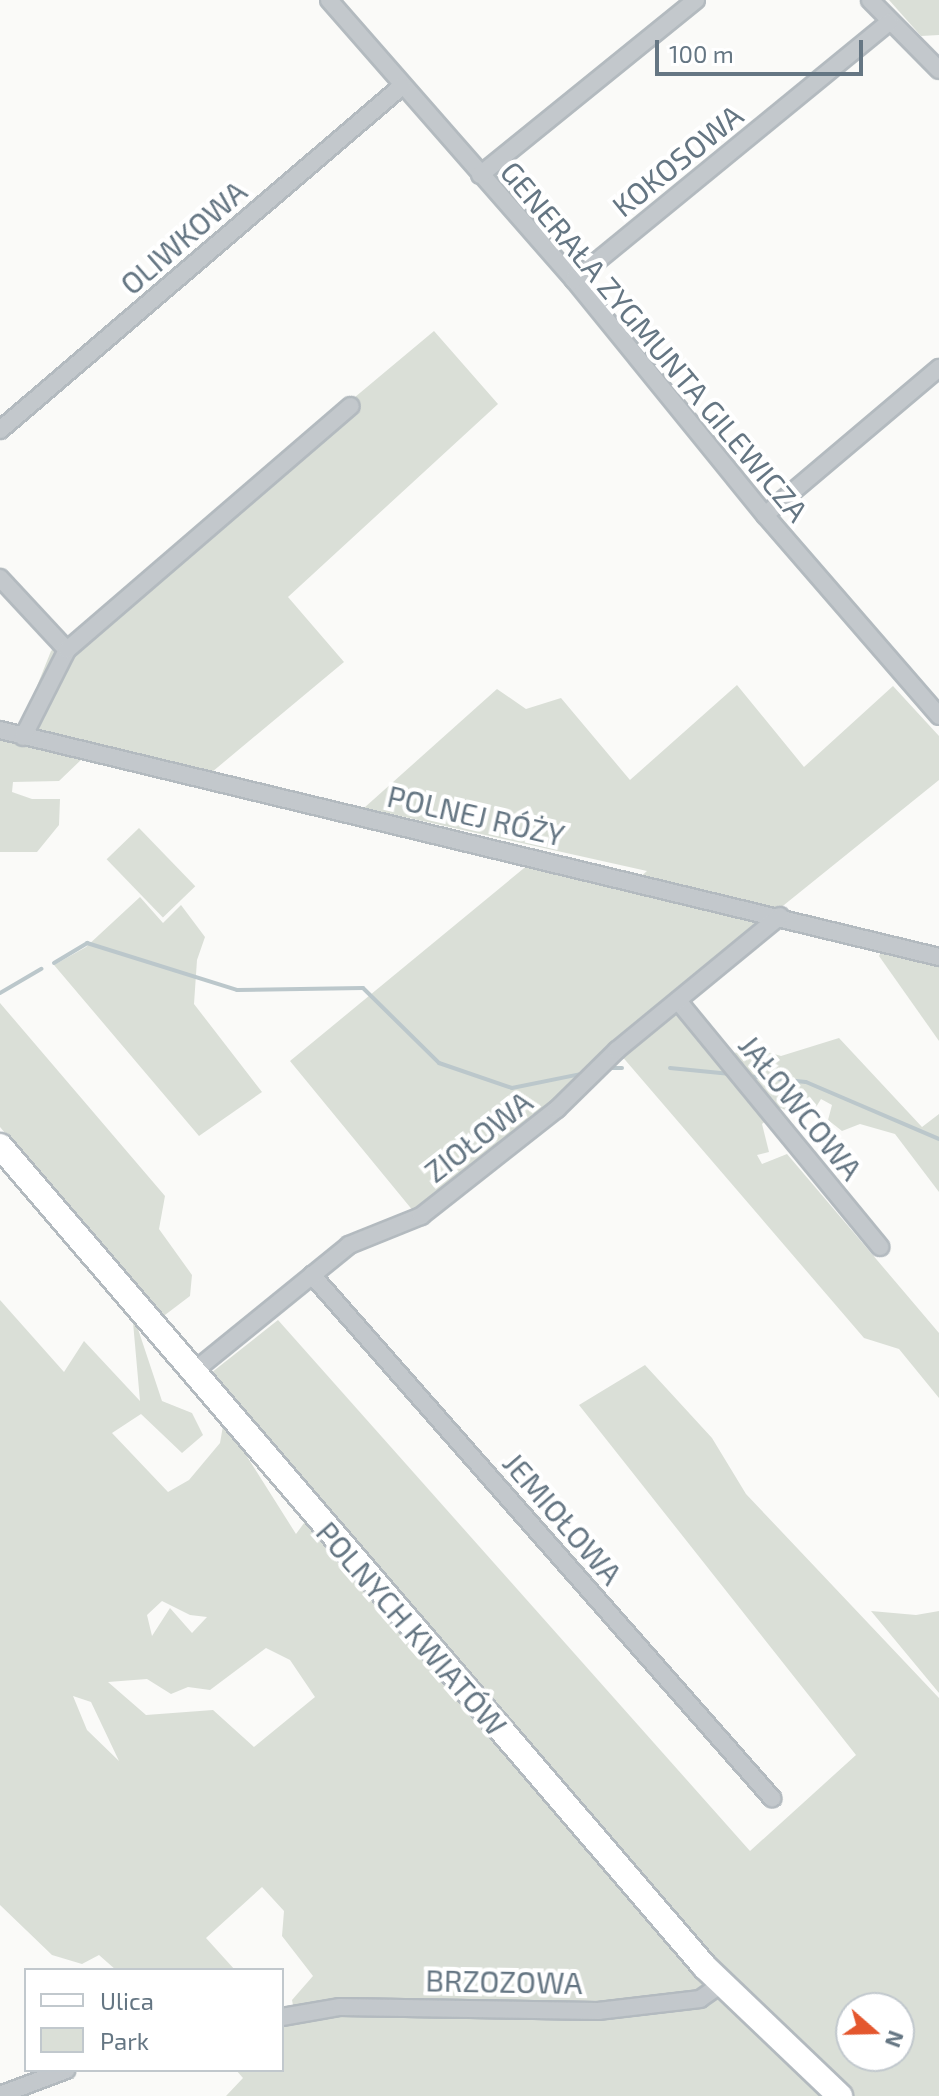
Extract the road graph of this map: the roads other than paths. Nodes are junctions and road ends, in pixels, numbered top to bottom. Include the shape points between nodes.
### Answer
1 (329, 0) edge
2 (696, 0) edge
3 (870, 0) edge
4 (889, 22) junction
5 (939, 70) edge
6 (402, 86) junction
7 (480, 175) junction
8 (574, 280) junction
9 (939, 368) edge
10 (351, 406) dead end
11 (0, 430) edge
12 (765, 515) junction
13 (0, 578) edge
14 (67, 650) junction
15 (939, 716) edge
16 (0, 730) edge
17 (23, 737) junction
18 (780, 916) junction
19 (939, 957) edge
20 (679, 1002) junction
21 (0, 1146) edge
22 (880, 1247) dead end
23 (312, 1275) junction
24 (193, 1372) junction
25 (772, 1798) dead end
26 (720, 1985) junction
27 (284, 2017) edge
28 (61, 2072) edge
29 (0, 2095) edge
30 (840, 2096) edge

1 - 6 street, GENERAŁA ZYGMUNTA GILEWICZA
2 - 7 street
3 - 4 street
4 - 5 street
4 - 8 street, KOKOSOWA
6 - 7 street, GENERAŁA ZYGMUNTA GILEWICZA
6 - 11 street, OLIWKOWA
7 - 8 street, GENERAŁA ZYGMUNTA GILEWICZA
8 - 12 street, GENERAŁA ZYGMUNTA GILEWICZA
9 - 12 street
10 - 14 street
12 - 15 street, GENERAŁA ZYGMUNTA GILEWICZA
13 - 14 street
14 - 17 street
16 - 17 street, POLNEJ RÓŻY
17 - 18 street, POLNEJ RÓŻY
18 - 19 street, POLNEJ RÓŻY
18 - 20 street, ZIOŁOWA
20 - 22 street, JAŁOWCOWA
20 - 23 street, ZIOŁOWA via 617,1050 557,1109 421,1216 349,1245
21 - 24 street, POLNYCH KWIATÓW
23 - 24 street, ZIOŁOWA
23 - 25 street, JEMIOŁOWA
24 - 26 street, POLNYCH KWIATÓW
26 - 27 street, BRZOZOWA via 700,1999 598,2011 340,2007
26 - 30 street, POLNYCH KWIATÓW
28 - 29 street

